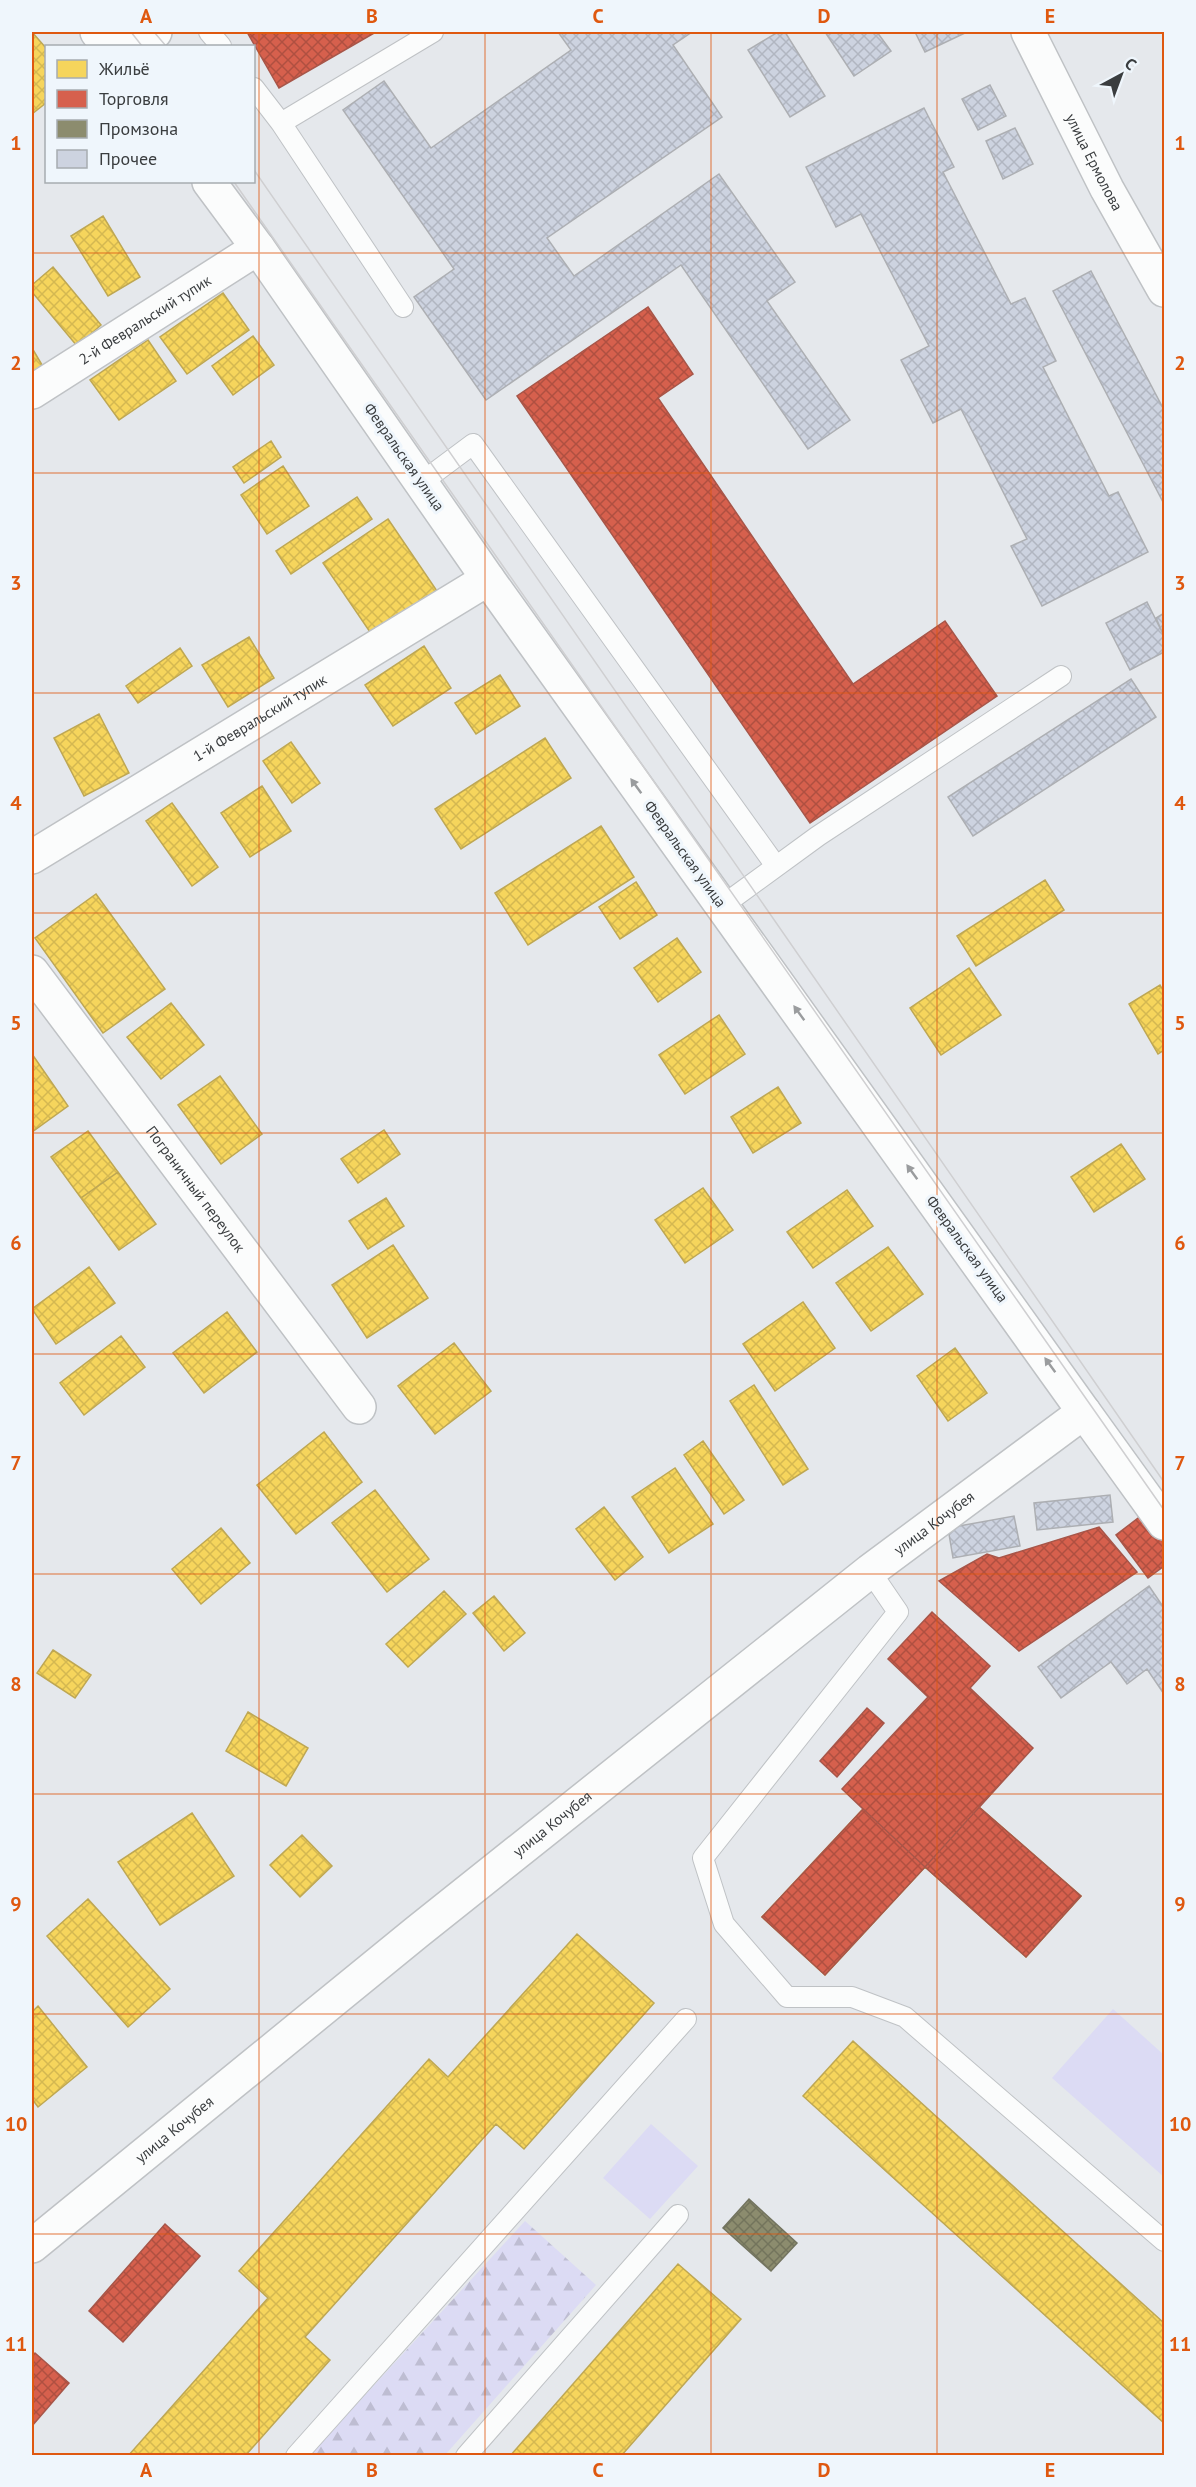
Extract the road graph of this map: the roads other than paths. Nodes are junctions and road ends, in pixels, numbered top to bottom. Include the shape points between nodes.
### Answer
1 (97, 32) edge
2 (155, 32) edge
3 (209, 32) edge
4 (433, 32) edge
5 (1028, 32) edge
6 (107, 45) edge
7 (131, 45) edge
8 (220, 45) edge
9 (255, 89) edge
10 (281, 123) junction
11 (209, 183) edge
12 (258, 248) junction
13 (1164, 290) edge
14 (403, 307) dead end
15 (32, 392) edge
16 (422, 483) junction
17 (488, 579) junction
18 (1061, 676) dead end
19 (32, 857) edge
20 (776, 866) junction
21 (722, 906) junction
22 (32, 972) edge
23 (359, 1407) dead end
24 (1084, 1412) junction
25 (1164, 1523) edge
26 (870, 1571) junction
27 (686, 2019) dead end
28 (678, 2215) dead end
29 (1164, 2241) edge
30 (32, 2246) edge
31 (296, 2456) edge
32 (466, 2456) edge

1 - 6 street
2 - 7 street
3 - 8 lane
4 - 10 lane
5 - 13 street, улица Ермолова via 1107,189
9 - 10 lane
10 - 14 lane
11 - 12 street, Февральская улица
12 - 15 street, 2-й Февральский тупик
12 - 16 street, Февральская улица
16 - 17 street, Февральская улица
16 - 20 lane via 472,444
17 - 19 street, 1-й Февральский тупик
21 -> 17 street, Февральская улица
18 - 20 lane
20 - 21 lane
24 -> 21 street, Февральская улица
22 - 23 street, Пограничный переулок
24 - 25 street, Февральская улица
24 - 26 street, улица Кочубея
26 - 29 lane via 898,1612 703,1858 724,1924 787,1997 852,1997 905,2017
26 - 30 street, улица Кочубея via 417,1932
27 - 31 lane
28 - 32 lane

